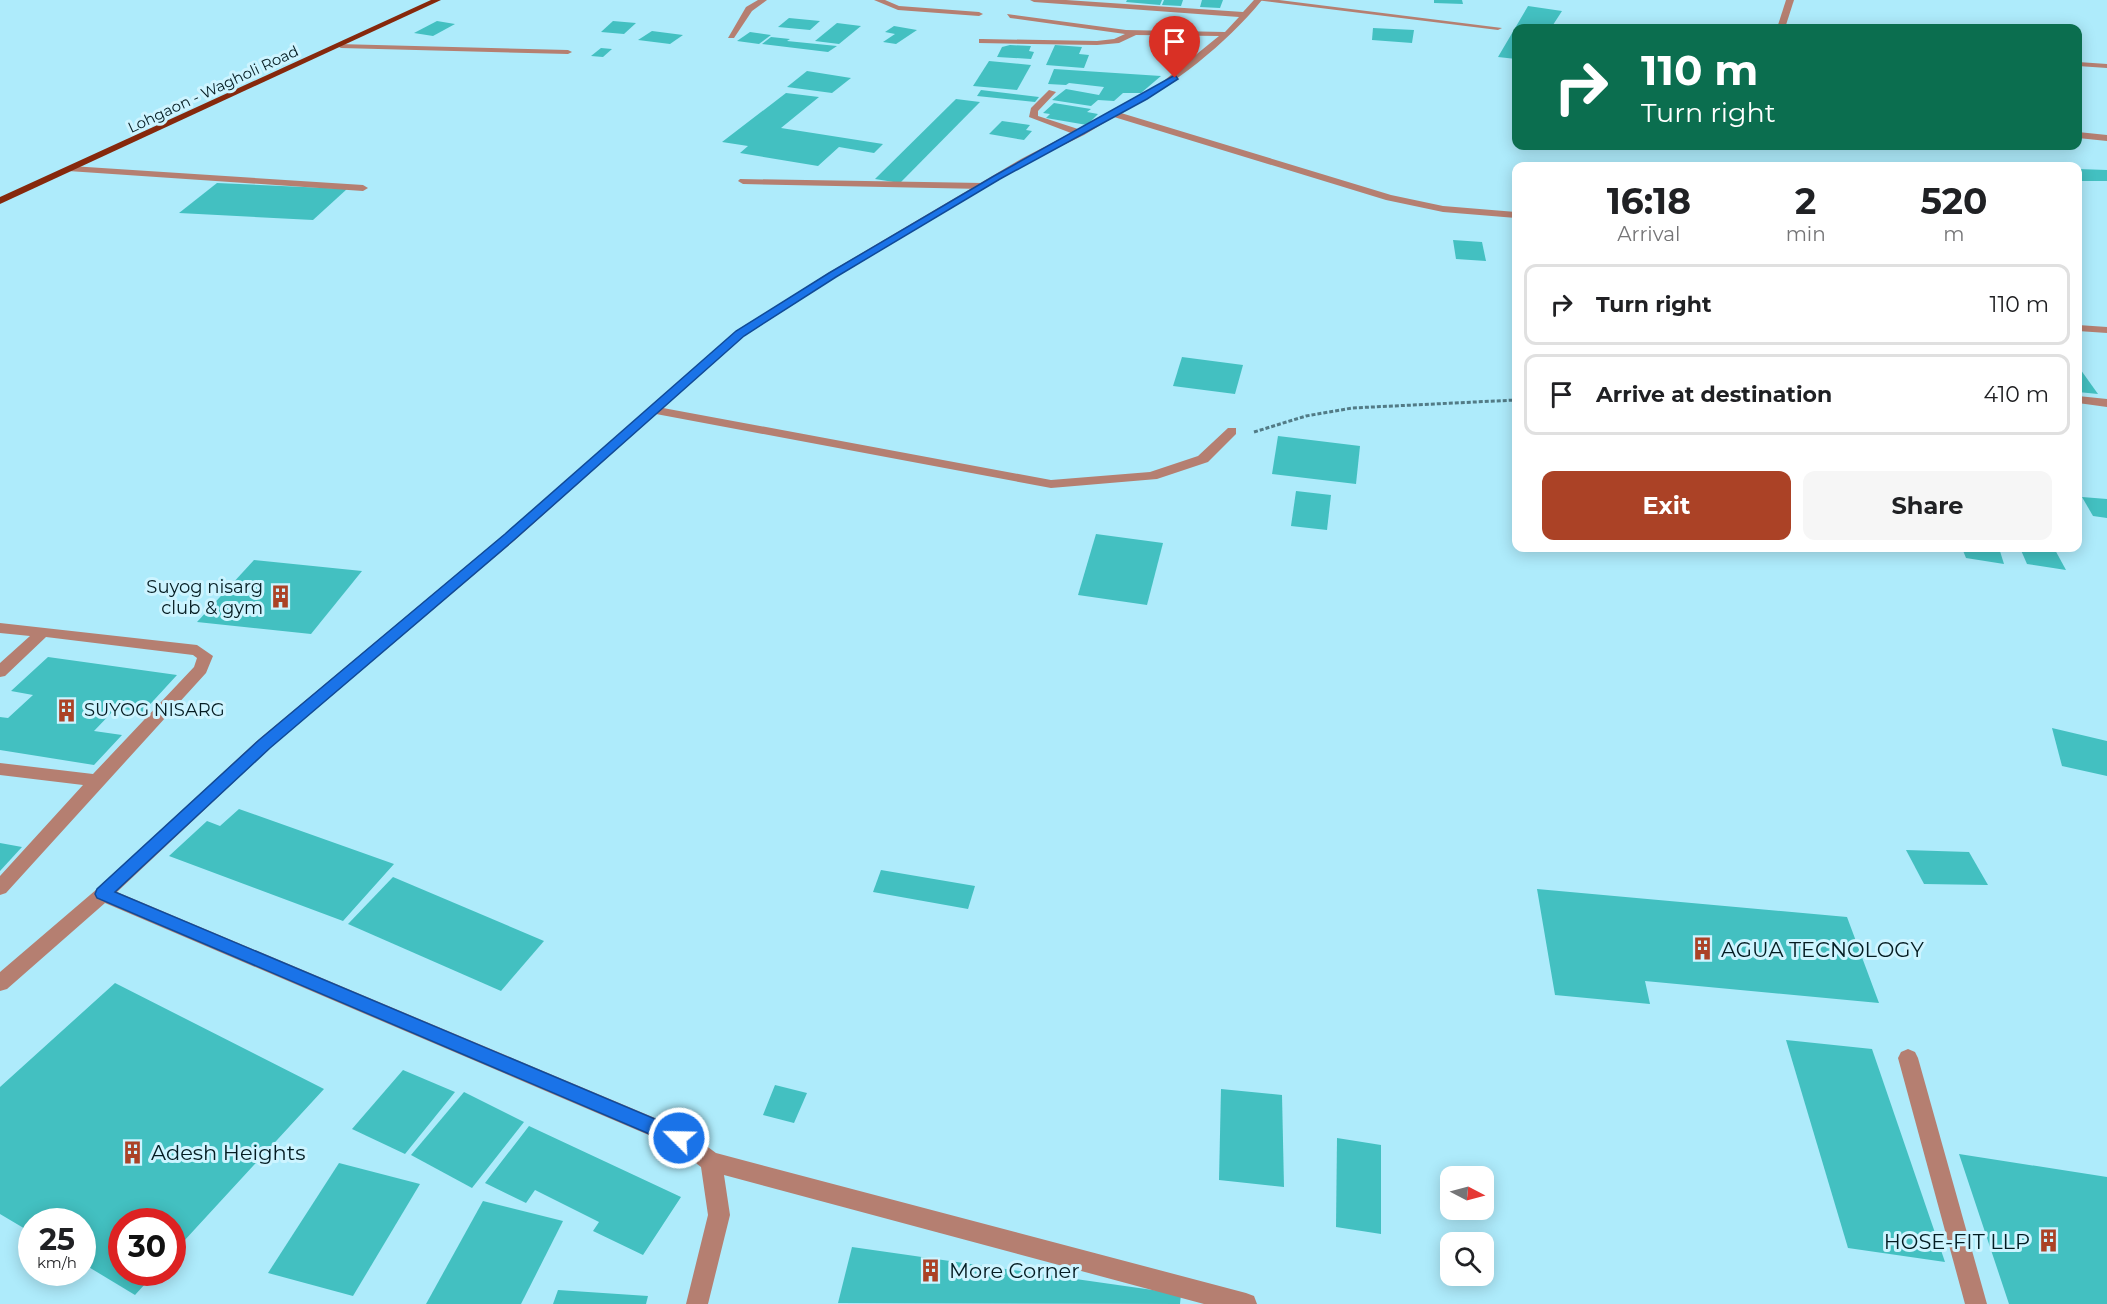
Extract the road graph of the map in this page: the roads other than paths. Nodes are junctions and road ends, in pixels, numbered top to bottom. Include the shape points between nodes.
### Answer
1 (437, 0) edge
2 (763, 0) edge
3 (878, 0) edge
4 (1034, 0) edge
5 (1260, 0) edge
6 (1790, 0) edge
7 (979, 14) dead end
8 (1247, 15) junction
9 (1010, 16) dead end
10 (1782, 24) edge
11 (1498, 28) dead end
12 (1138, 32) junction
13 (1227, 34) junction
14 (731, 36) dead end
15 (982, 41) dead end
16 (341, 46) junction
17 (568, 52) dead end
18 (2082, 64) edge
19 (2107, 66) edge
20 (1052, 92) dead end
21 (1115, 114) junction
22 (1081, 133) junction
23 (2082, 135) edge
24 (2107, 138) edge
25 (71, 169) junction
26 (743, 181) dead end
27 (983, 186) junction
28 (363, 188) dead end
29 (0, 201) edge
30 (1512, 215) edge
31 (2082, 328) edge
32 (2107, 330) edge
33 (2082, 400) edge
34 (2107, 403) edge
35 (653, 410) junction
36 (1232, 431) road end
37 (0, 628) edge
38 (43, 632) junction
39 (0, 672) edge
40 (0, 769) edge
41 (97, 781) junction
42 (0, 888) edge
43 (103, 894) junction
44 (0, 982) edge
45 (1908, 1058) dead end
46 (711, 1162) junction
47 (1196, 1297) edge
48 (697, 1304) edge
49 (1246, 1304) edge
50 (1976, 1304) edge

1 - 16 main road, Lohgaon - Wagholi Road
2 - 14 street via 748,9
3 - 7 street via 898,8
4 - 8 street
5 - 8 street
5 - 11 street
6 - 10 street
8 - 13 street
9 - 12 street
12 - 13 street
12 - 15 street via 1097,43
13 - 21 street via 1158,90
16 - 17 street
16 - 25 main road, Lohgaon - Wagholi Road
18 - 19 street
20 - 22 street via 1034,110 1033,117
21 - 22 street
21 - 30 street via 1389,198 1443,209
22 - 27 street
23 - 24 street
25 - 28 street
25 - 29 main road, Lohgaon - Wagholi Road
26 - 27 street
27 - 35 street via 740,333
31 - 32 street
33 - 34 street
35 - 36 street via 1051,484 1152,476 1203,459
35 - 43 street via 510,537 264,744
37 - 38 street
38 - 39 street
38 - 41 street via 197,650 205,656 201,669
40 - 41 street
41 - 42 street
43 - 44 street
43 - 46 street via 679,1138
45 - 50 street
46 - 47 street
46 - 48 street via 719,1215
47 - 49 street

